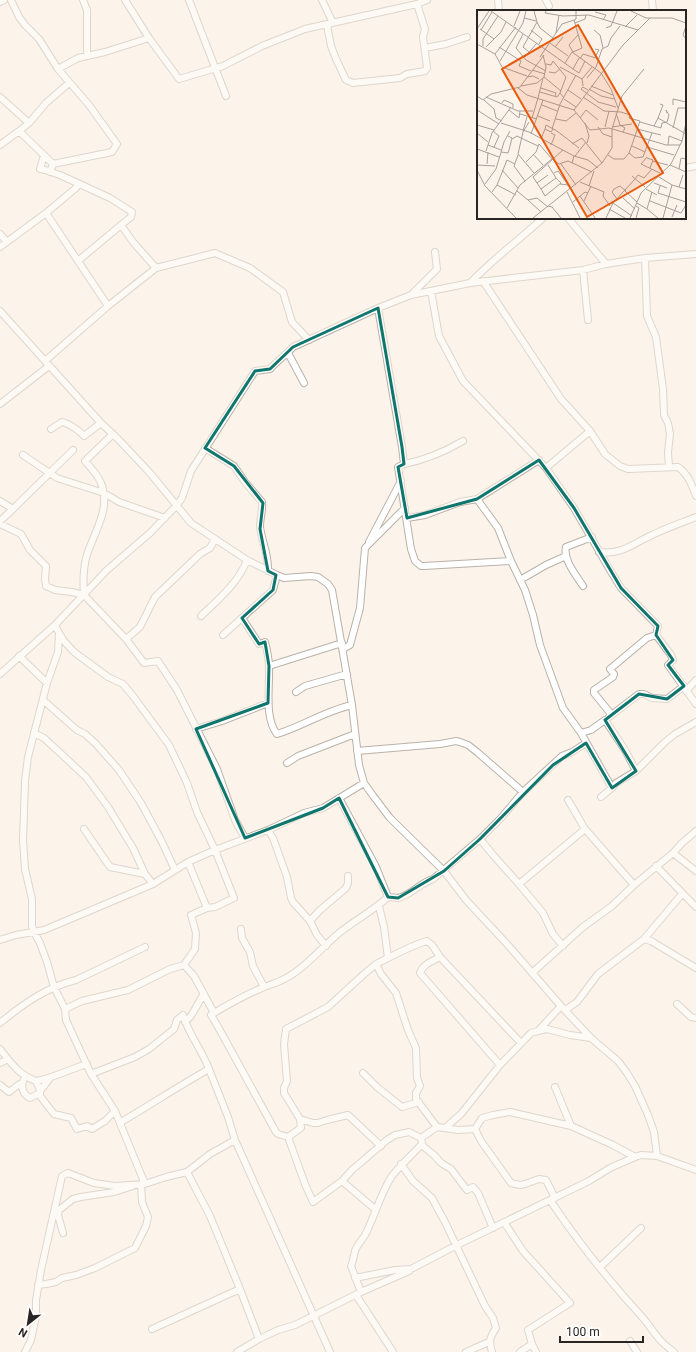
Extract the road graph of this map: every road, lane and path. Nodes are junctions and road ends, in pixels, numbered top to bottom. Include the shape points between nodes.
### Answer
1 (4, 0) edge
2 (11, 0) edge
3 (83, 0) edge
4 (125, 0) edge
5 (189, 0) edge
6 (322, 0) edge
7 (427, 0) edge
8 (498, 0) edge
9 (652, 0) edge
10 (0, 2) edge
11 (417, 4) junction
12 (499, 10) edge
13 (653, 10) edge
14 (330, 24) junction
15 (467, 37) dead end
16 (149, 38) junction
17 (425, 48) junction
18 (87, 56) junction
19 (215, 68) junction
20 (58, 69) junction
21 (70, 83) junction
22 (226, 96) dead end
23 (0, 97) edge
24 (29, 123) junction
25 (19, 131) junction
26 (0, 146) edge
27 (44, 155) junction
28 (52, 164) junction
29 (696, 166) edge
30 (686, 168) edge
31 (50, 172) junction
32 (78, 184) junction
33 (46, 213) junction
34 (542, 219) edge
35 (569, 219) edge
36 (122, 225) junction
37 (0, 234) edge
38 (7, 242) junction
39 (0, 247) edge
40 (435, 252) dead end
41 (696, 254) edge
42 (645, 258) junction
43 (79, 260) junction
44 (606, 264) junction
45 (156, 268) junction
46 (583, 270) junction
47 (483, 281) junction
48 (470, 283) junction
49 (431, 291) junction
50 (411, 295) junction
51 (108, 306) junction
52 (378, 308) junction
53 (0, 311) edge
54 (588, 320) dead end
55 (309, 340) junction
56 (288, 353) junction
57 (47, 364) junction
58 (304, 383) dead end
59 (1, 401) edge
60 (101, 423) junction
61 (50, 429) dead end
62 (590, 431) junction
63 (113, 434) junction
64 (463, 441) dead end
65 (205, 448) junction
66 (73, 450) dead end
67 (23, 455) dead end
68 (539, 460) junction
69 (404, 464) junction
70 (668, 467) junction
71 (546, 468) junction
72 (49, 472) junction
73 (401, 481) junction
74 (104, 493) junction
75 (696, 496) edge
76 (477, 499) junction
77 (0, 502) edge
78 (177, 505) junction
79 (405, 508) junction
80 (13, 509) junction
81 (696, 517) edge
82 (165, 518) junction
83 (407, 518) junction
84 (0, 522) edge
85 (592, 537) junction
86 (216, 539) junction
87 (365, 548) junction
88 (599, 552) junction
89 (566, 556) junction
90 (247, 560) junction
91 (511, 561) junction
92 (268, 571) junction
93 (277, 575) junction
94 (520, 580) junction
95 (582, 586) dead end
96 (84, 595) junction
97 (201, 616) dead end
98 (242, 618) junction
99 (54, 625) junction
100 (59, 633) junction
101 (656, 634) junction
102 (223, 635) dead end
103 (126, 639) junction
104 (342, 646) junction
105 (19, 656) junction
106 (269, 666) junction
107 (0, 674) edge
108 (347, 674) junction
109 (696, 680) edge
110 (47, 683) junction
111 (685, 688) junction
112 (296, 692) dead end
113 (43, 700) junction
114 (268, 703) junction
115 (696, 704) edge
116 (352, 705) junction
117 (611, 714) junction
118 (605, 720) junction
119 (696, 722) edge
120 (196, 729) junction
121 (34, 733) junction
122 (581, 733) junction
123 (355, 734) junction
124 (586, 743) junction
125 (357, 751) junction
126 (287, 763) dead end
127 (636, 771) junction
128 (364, 783) junction
129 (612, 788) junction
130 (523, 792) junction
131 (601, 797) dead end
132 (339, 798) junction
133 (568, 800) dead end
134 (84, 829) dead end
135 (585, 829) junction
136 (268, 830) junction
137 (696, 831) edge
138 (245, 838) junction
139 (480, 839) junction
140 (215, 850) junction
141 (673, 853) junction
142 (188, 862) junction
143 (656, 866) junction
144 (175, 870) junction
145 (444, 871) junction
146 (696, 872) edge
147 (145, 874) junction
148 (348, 876) dead end
149 (153, 884) junction
150 (520, 884) junction
151 (634, 884) junction
152 (682, 894) junction
153 (388, 897) junction
154 (379, 906) junction
155 (696, 907) edge
156 (207, 908) junction
157 (310, 921) junction
158 (241, 929) dead end
159 (34, 932) junction
160 (644, 939) junction
161 (0, 940) edge
162 (326, 946) junction
163 (563, 946) junction
164 (145, 947) dead end
165 (440, 956) junction
166 (388, 958) junction
167 (184, 964) junction
168 (376, 964) junction
169 (696, 968) edge
170 (532, 973) junction
171 (366, 974) junction
172 (381, 974) junction
173 (54, 987) junction
174 (264, 987) junction
175 (203, 994) junction
176 (678, 1004) dead end
177 (563, 1008) junction
178 (65, 1009) junction
179 (214, 1013) junction
180 (696, 1018) edge
181 (0, 1022) edge
182 (186, 1024) junction
183 (174, 1029) junction
184 (538, 1030) junction
185 (591, 1038) junction
186 (521, 1044) junction
187 (0, 1049) edge
188 (8, 1059) junction
189 (0, 1063) edge
190 (88, 1064) junction
191 (500, 1065) junction
192 (209, 1069) junction
193 (363, 1073) dead end
194 (91, 1074) junction
195 (50, 1078) junction
196 (24, 1080) junction
197 (36, 1081) junction
198 (0, 1085) edge
199 (554, 1087) dead end
200 (40, 1090) junction
201 (419, 1102) junction
202 (115, 1111) junction
203 (300, 1119) junction
204 (120, 1122) junction
205 (570, 1126) junction
206 (437, 1127) junction
207 (445, 1128) junction
208 (475, 1129) junction
209 (288, 1137) junction
210 (236, 1140) junction
211 (421, 1141) junction
212 (381, 1146) junction
213 (657, 1156) junction
214 (635, 1157) junction
215 (401, 1164) junction
216 (696, 1170) edge
217 (187, 1172) junction
218 (342, 1181) junction
219 (141, 1184) junction
220 (553, 1199) junction
221 (57, 1210) junction
222 (376, 1210) junction
223 (504, 1222) junction
224 (493, 1228) junction
225 (641, 1228) dead end
226 (62, 1233) dead end
227 (455, 1246) junction
228 (600, 1267) junction
229 (411, 1269) junction
230 (355, 1278) junction
231 (38, 1284) junction
232 (240, 1289) junction
233 (358, 1293) junction
234 (313, 1315) junction
235 (152, 1329) dead end
236 (259, 1339) junction
237 (630, 1340) dead end
238 (489, 1342) junction
239 (532, 1344) junction
240 (25, 1352) edge
241 (237, 1352) edge
242 (330, 1352) edge
243 (394, 1352) edge
244 (466, 1352) edge
245 (492, 1352) edge
246 (520, 1352) edge
247 (536, 1352) edge
248 (637, 1352) edge
249 (674, 1352) edge

1 - 10 street
2 - 20 street via 25,25 39,38
3 - 18 street via 87,10
4 - 16 street
5 - 19 street
6 - 14 street
7 - 11 street
8 - 12 street
9 - 13 street
11 - 14 street
11 - 17 street via 425,29
14 - 17 street via 331,46 336,59 346,80 353,83 400,78 425,71
14 - 19 street via 283,37
15 - 17 street
16 - 18 street
16 - 19 street via 179,79
18 - 20 street
19 - 22 street
20 - 21 street
21 - 24 street via 46,103
21 - 28 street via 117,144 112,152
23 - 24 street
24 - 25 street
25 - 26 street
25 - 27 street
27 - 28 street
27 - 31 street via 40,169
28 - 31 street
29 - 30 street
31 - 32 street
32 - 33 street
32 - 36 street via 110,198 132,212
33 - 38 street
33 - 43 street
34 - 48 street via 486,266
35 - 44 street
36 - 43 street
36 - 45 street
37 - 38 street
38 - 39 street
40 - 50 street via 437,269
41 - 42 street
42 - 44 street
42 - 70 street via 648,316 656,338 664,415 670,434
43 - 51 street
44 - 46 street
45 - 51 street
45 - 55 street via 215,253 250,268 283,292 292,322
46 - 47 street
46 - 54 street
47 - 48 street
47 - 62 street via 561,399
48 - 49 street
49 - 50 street
49 - 68 street via 439,336 463,381
50 - 52 street
51 - 57 street
52 - 55 street
52 - 69 street
53 - 57 street
55 - 56 street via 293,347
56 - 58 street
56 - 65 street via 270,369 255,372
57 - 59 street
57 - 60 street
60 - 61 street via 84,436 66,422
60 - 63 street
62 - 70 street via 605,454 625,468
62 - 71 street
63 - 74 street via 85,461 100,481
63 - 78 street
64 - 69 street via 438,454
65 - 78 street via 191,471
65 - 92 street via 234,466 262,502 260,529 268,558
66 - 72 street
67 - 72 street
68 - 71 street
68 - 76 street
69 - 73 street via 398,467
70 - 75 street via 684,470
71 - 85 street
72 - 74 street via 57,478
72 - 80 street
73 - 79 street
73 - 87 street
74 - 82 street via 120,502
74 - 96 street via 100,525 86,556 83,572
76 - 83 street
76 - 91 street via 498,528
77 - 80 street
78 - 82 street
78 - 86 street via 189,521
79 - 83 street
79 - 87 street
80 - 84 street
81 - 88 street via 657,532 621,551
82 - 96 street via 106,570
83 - 91 street via 414,561 420,566
84 - 96 street via 20,533 30,550 46,566 46,586
85 - 88 street
85 - 89 street via 566,547
86 - 90 street
86 - 103 street via 210,548 200,554 155,596 140,627
87 - 104 street via 360,608 350,645
88 - 101 street via 621,588 658,626
89 - 94 street
89 - 95 street
90 - 92 street
90 - 97 street via 227,590
91 - 94 street
92 - 93 street
93 - 98 street via 273,590
93 - 104 street via 284,578 311,576 328,584 332,590
94 - 122 street via 534,615 540,645 563,708
96 - 99 street
96 - 103 street
98 - 102 street
98 - 106 street via 259,644 265,642
99 - 100 street
99 - 105 street
100 - 110 street via 58,652
100 - 140 street via 74,652 108,677 123,684 169,745
101 - 111 street via 673,660 668,665
101 - 117 street via 647,638 610,669 613,677 594,690
103 - 120 street via 144,663 158,661
104 - 106 street
104 - 108 street
105 - 107 street
105 - 110 street
106 - 114 street
108 - 112 street via 305,686
108 - 116 street
109 - 111 street
110 - 113 street
111 - 115 street
111 - 117 street via 667,699 639,694
113 - 121 street
113 - 144 street via 96,744 119,770 141,803
114 - 116 street via 273,729 277,734 335,709
114 - 120 street
116 - 123 street
117 - 118 street
118 - 122 street via 591,730
118 - 127 street
119 - 127 street via 668,739
120 - 138 street via 217,769 235,820
121 - 147 street via 44,738 86,777 108,807 141,862
121 - 159 street via 28,757 22,840 32,899
122 - 124 street
123 - 125 street
123 - 126 street via 298,756
124 - 129 street
124 - 130 street via 562,756
125 - 128 street
125 - 130 street via 456,741 468,745
127 - 129 street
128 - 132 street
128 - 145 street via 390,818
129 - 131 street
130 - 139 street
132 - 136 street via 323,808 304,813
132 - 153 street via 376,867
133 - 135 street
134 - 147 street via 110,867
135 - 150 street
135 - 151 street
136 - 138 street
136 - 157 street via 287,877 291,898
137 - 141 street
138 - 140 street
139 - 145 street
139 - 150 street
140 - 142 street
140 - 156 street via 234,898
141 - 143 street
141 - 146 street
142 - 144 street
142 - 156 street
143 - 151 street
143 - 152 street
144 - 149 street
145 - 153 street via 398,898
145 - 170 street via 466,900
147 - 149 street
148 - 157 street via 346,888
149 - 159 street via 58,925
150 - 163 street via 543,913 553,934
151 - 163 street via 612,906 583,927
152 - 155 street
152 - 160 street
153 - 154 street
154 - 162 street
154 - 166 street
156 - 167 street via 191,916 196,933 195,949
157 - 162 street
158 - 174 street via 253,966
159 - 161 street
159 - 173 street
160 - 169 street
160 - 177 street via 598,974 577,1002
162 - 174 street via 294,973
163 - 170 street
164 - 173 street via 76,980
165 - 166 street via 426,941
165 - 186 street
165 - 191 street via 426,965 420,973
166 - 168 street
167 - 175 street via 194,976
167 - 178 street via 128,990
168 - 171 street
168 - 172 street
170 - 177 street
171 - 172 street
171 - 203 street via 328,1007 286,1029 284,1044 287,1081 284,1094
172 - 201 street via 396,993 416,1048 417,1078 420,1086 416,1099
173 - 178 street
173 - 181 street via 41,993
174 - 179 street
175 - 179 street
175 - 182 street
176 - 180 street
177 - 184 street
177 - 185 street
178 - 190 street via 66,1020
179 - 209 street via 211,1015 271,1124 278,1134
182 - 183 street
182 - 183 street via 183,1015 176,1020
182 - 192 street
183 - 194 street via 135,1057
184 - 185 street via 547,1029
184 - 186 street
185 - 213 street via 618,1061 635,1086 652,1126
186 - 191 street
187 - 188 street
188 - 189 street
188 - 196 street
190 - 194 street
190 - 195 street
191 - 207 street via 460,1114
192 - 204 street
192 - 210 street
193 - 201 street via 402,1107
194 - 202 street
195 - 197 street
195 - 200 street
196 - 197 street
196 - 198 street via 9,1092
196 - 200 street via 23,1092 26,1096 30,1098
197 - 200 street
199 - 205 street
200 - 202 street via 40,1096 54,1114 71,1118 77,1129 87,1126 92,1129
201 - 206 street
202 - 204 street
203 - 209 street via 301,1128
203 - 212 street via 318,1123 348,1115
204 - 219 street
205 - 208 street via 510,1112 482,1118
205 - 214 street
206 - 207 street
206 - 211 street
207 - 208 street
208 - 220 street via 512,1183 520,1185 539,1179 546,1180
209 - 218 street via 313,1202
210 - 217 street via 210,1154
210 - 234 street
211 - 212 street via 409,1132 387,1140
211 - 215 street via 412,1156
211 - 224 street via 441,1163 451,1169 467,1190 473,1187 478,1193
212 - 218 street
213 - 214 street
213 - 216 street
214 - 220 street
215 - 222 street via 385,1188
215 - 227 street via 413,1181 432,1198
217 - 219 street
217 - 232 street via 210,1216
218 - 222 street
219 - 221 street via 73,1199
219 - 221 street via 116,1186 94,1183 68,1173 62,1176
219 - 231 street via 142,1202 148,1217 135,1248 76,1275 56,1282
220 - 223 street
220 - 228 street via 564,1222
221 - 226 street
221 - 231 street
222 - 230 street via 355,1252 351,1266
223 - 224 street
223 - 239 street via 523,1251 570,1303 528,1330
224 - 227 street
225 - 228 street
227 - 229 street
227 - 238 street via 493,1318 496,1328
228 - 249 street via 612,1285 662,1342
229 - 230 street
229 - 233 street
230 - 233 street
231 - 240 street via 36,1316 31,1340
232 - 235 street
232 - 236 street
233 - 234 street
233 - 243 street
234 - 236 street
234 - 242 street
236 - 241 street
237 - 248 street
238 - 244 street
238 - 245 street
239 - 246 street
239 - 247 street

